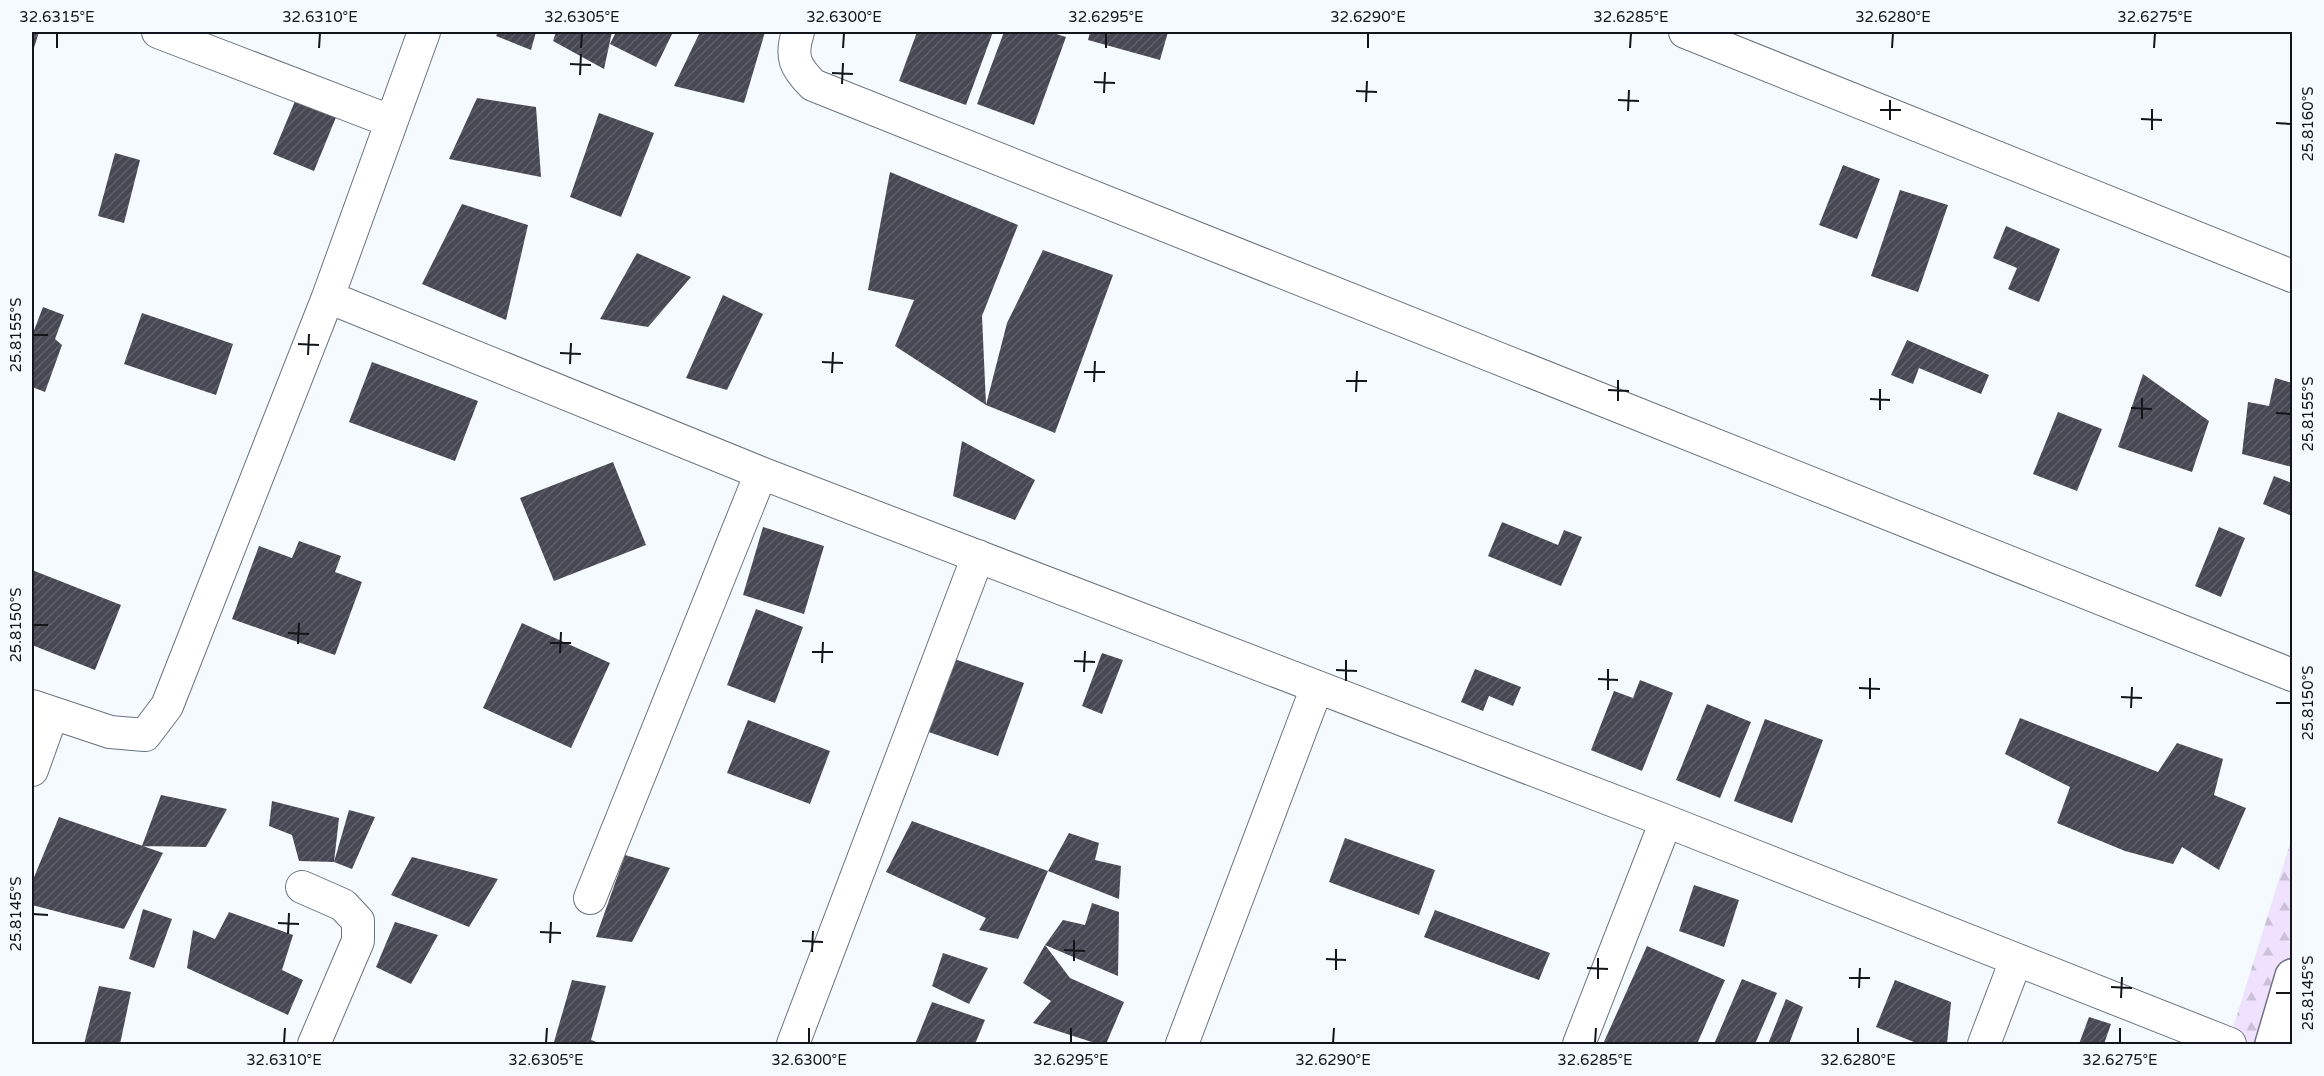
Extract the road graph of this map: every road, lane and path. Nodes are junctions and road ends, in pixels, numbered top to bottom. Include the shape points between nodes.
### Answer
1 (158, 32) edge
2 (424, 32) edge
3 (798, 32) edge
4 (1685, 32) edge
5 (390, 121) junction
6 (2292, 276) edge
7 (328, 297) junction
8 (761, 473) junction
9 (978, 556) junction
10 (2292, 675) edge
11 (1317, 687) junction
12 (42, 710) edge
13 (32, 770) edge
14 (1666, 821) junction
15 (302, 887) dead end
16 (590, 898) dead end
17 (2016, 960) junction
18 (2292, 976) edge
19 (314, 1044) edge
20 (793, 1044) edge
21 (1182, 1044) edge
22 (1579, 1044) edge
23 (1984, 1044) edge
24 (2230, 1044) edge
25 (2272, 1044) edge

1 - 5 street
2 - 5 street
3 - 10 street via 794,45 797,69 813,85
4 - 6 street
5 - 7 street
7 - 8 street
7 - 12 street via 167,706 145,735 110,732
8 - 9 street
8 - 16 street
9 - 11 street
9 - 20 street
11 - 14 street
11 - 21 street
12 - 13 street
14 - 17 street
14 - 22 street
15 - 19 street via 343,905 358,921 358,941
17 - 23 street
17 - 24 street
18 - 25 street

